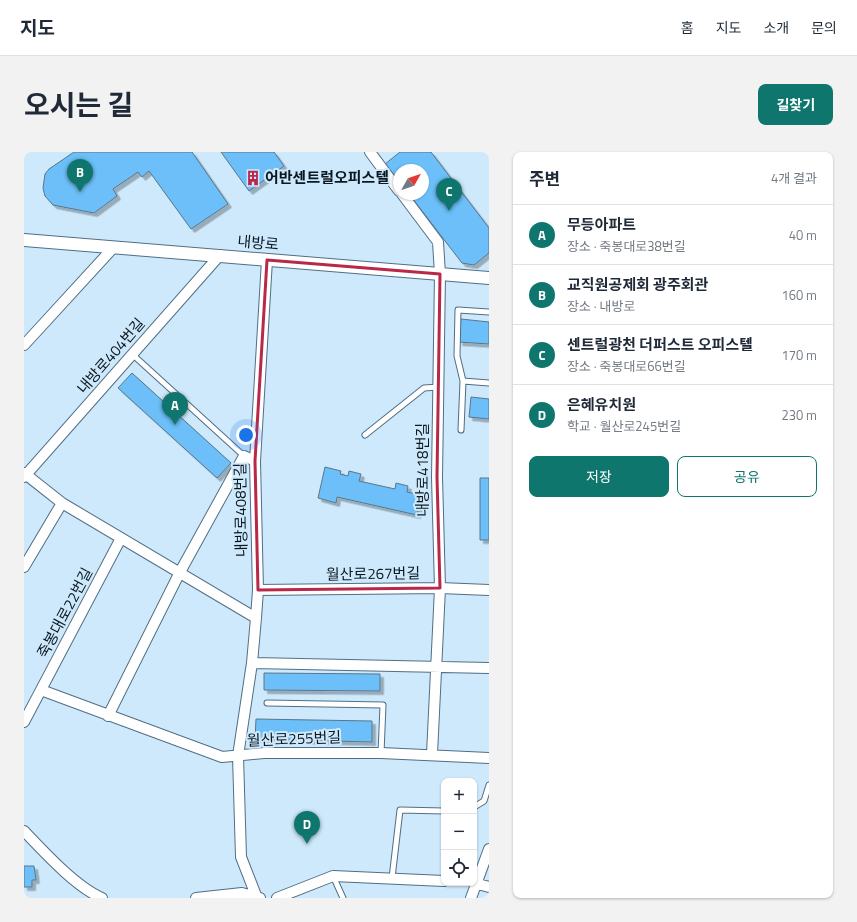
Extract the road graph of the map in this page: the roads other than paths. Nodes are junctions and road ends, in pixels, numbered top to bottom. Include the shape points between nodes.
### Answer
1 (370, 152) edge
2 (393, 182) edge
3 (406, 200) edge
4 (24, 240) edge
5 (113, 248) junction
6 (220, 255) junction
7 (267, 260) junction
8 (440, 274) junction
9 (489, 278) edge
10 (489, 312) edge
11 (24, 345) edge
12 (132, 354) junction
13 (463, 381) junction
14 (489, 383) edge
15 (439, 387) junction
16 (461, 430) dead end
17 (365, 435) dead end
18 (244, 456) junction
19 (255, 461) junction
20 (25, 474) edge
21 (62, 503) junction
22 (121, 538) junction
23 (24, 567) edge
24 (180, 572) junction
25 (440, 588) junction
26 (258, 590) junction
27 (489, 590) edge
28 (256, 618) junction
29 (252, 663) junction
30 (435, 666) junction
31 (489, 668) edge
32 (41, 690) junction
33 (267, 703) dead end
34 (108, 716) junction
35 (24, 722) edge
36 (381, 753) junction
37 (432, 754) junction
38 (238, 756) junction
39 (489, 758) edge
40 (489, 785) edge
41 (477, 805) edge
42 (441, 811) edge
43 (24, 831) edge
44 (489, 849) edge
45 (333, 876) junction
46 (392, 878) junction
47 (477, 878) edge
48 (441, 881) edge
49 (477, 884) edge
50 (474, 886) edge
51 (489, 887) edge
52 (257, 897) edge
53 (102, 898) edge
54 (196, 898) edge
55 (278, 898) edge
56 (343, 898) edge
57 (471, 898) edge

1 - 2 street
3 - 8 street, 내방로418번길 via 438,242
4 - 5 street, 내방로
5 - 6 street, 내방로
5 - 11 street
6 - 7 street, 내방로
6 - 12 street, 내방로404번길
7 - 8 street, 내방로
7 - 19 street, 내방로408번길
8 - 9 street, 내방로
8 - 15 street, 내방로418번길
10 - 13 lane via 458,310 458,356
12 - 18 lane
12 - 20 street, 내방로404번길
13 - 14 lane
13 - 16 lane
15 - 17 lane via 424,388
15 - 25 street, 내방로418번길 via 437,477
18 - 19 street
18 - 24 street
19 - 26 street, 내방로408번길
20 - 21 street
21 - 22 street
21 - 23 street
22 - 24 street
22 - 32 street, 죽봉대로22번길
24 - 28 street
24 - 34 street
25 - 26 street, 월산로267번길
25 - 27 street, 월산로267번길
25 - 30 street, 내방로418번길
26 - 28 street, 내방로408번길
28 - 29 street, 내방로408번길
29 - 30 street
29 - 38 street, 내방로408번길
30 - 31 street
30 - 37 street, 내방로418번길
32 - 34 street, 월산로255번길
32 - 35 street, 죽봉대로22번길
33 - 36 lane via 383,705
34 - 38 street, 월산로255번길 via 222,757
36 - 37 street, 월산로255번길
36 - 38 street, 월산로255번길 via 264,752
37 - 39 street, 월산로255번길
38 - 52 street, 내방로408번길 via 241,857
40 - 41 lane via 484,801
42 - 46 lane via 400,810
43 - 53 street via 70,876
44 - 47 street
45 - 46 street
45 - 55 street
45 - 56 lane
46 - 48 street
49 - 51 street
50 - 57 street
52 - 54 street via 242,893

